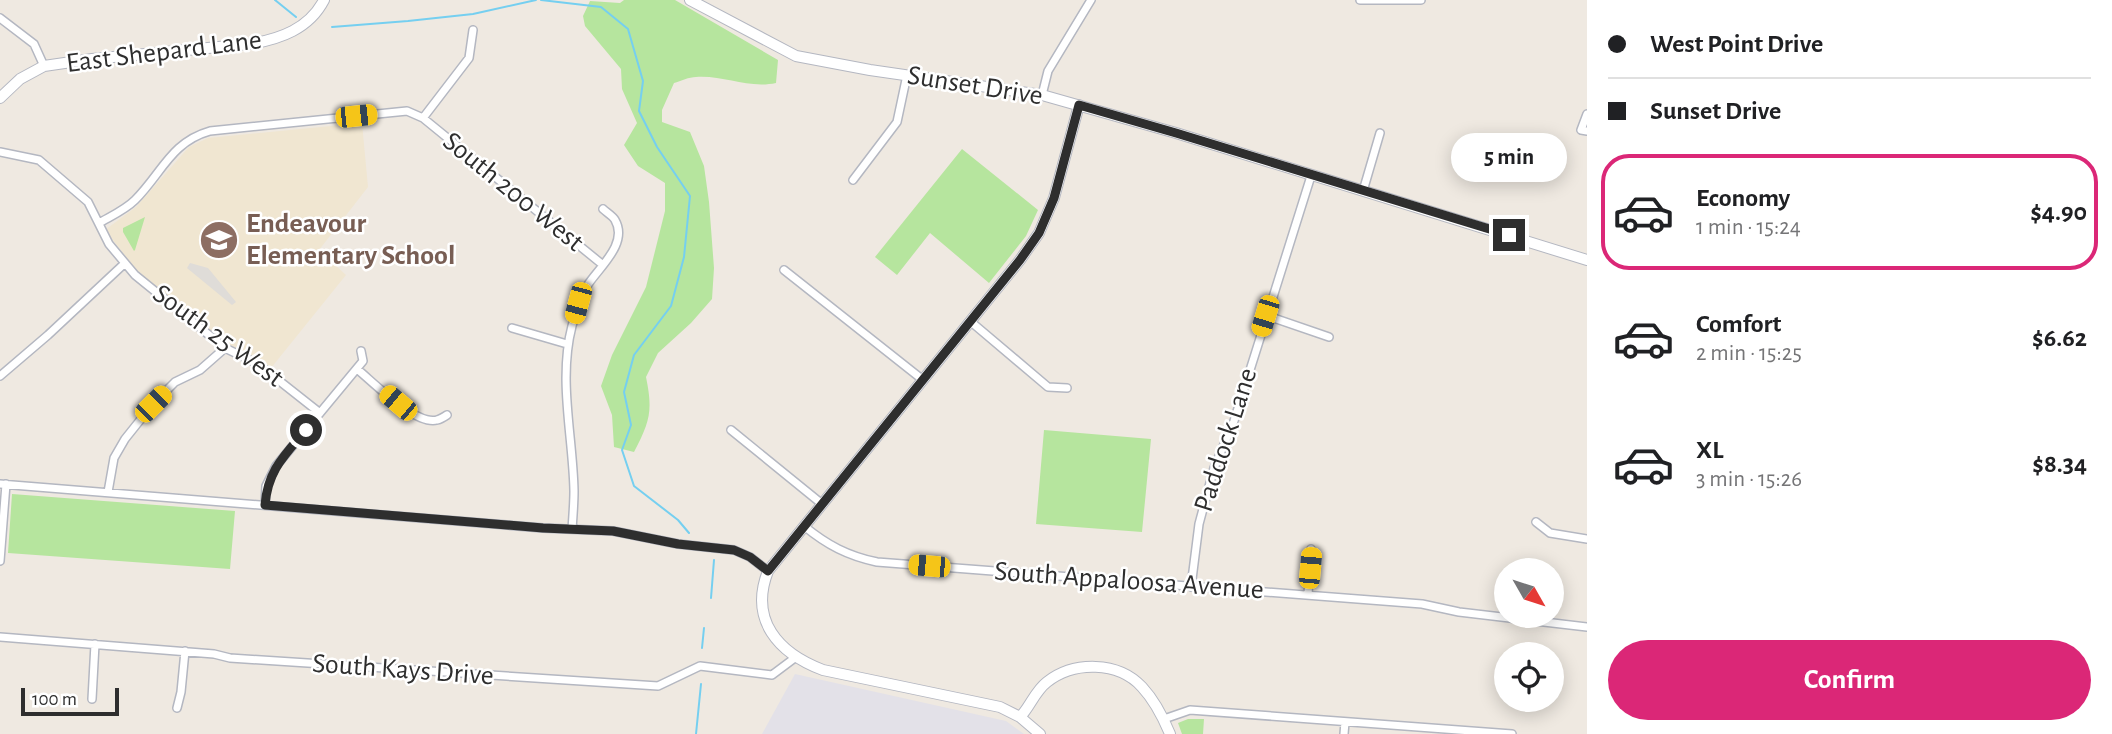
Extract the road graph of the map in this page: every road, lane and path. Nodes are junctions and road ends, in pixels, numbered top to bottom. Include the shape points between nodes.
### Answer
1 (324, 0) edge
2 (690, 0) edge
3 (1091, 0) edge
4 (1360, 0) edge
5 (1421, 0) edge
6 (0, 18) edge
7 (473, 30) dead end
8 (44, 66) junction
9 (907, 75) junction
10 (1042, 95) junction
11 (0, 98) edge
12 (1079, 105) junction
13 (1587, 114) edge
14 (423, 118) junction
15 (1584, 131) edge
16 (1380, 133) dead end
17 (0, 152) edge
18 (1311, 176) junction
19 (853, 180) dead end
20 (1363, 191) junction
21 (603, 209) dead end
22 (99, 223) junction
23 (1587, 260) edge
24 (124, 264) junction
25 (603, 265) junction
26 (784, 270) dead end
27 (1265, 316) junction
28 (970, 321) junction
29 (512, 328) dead end
30 (1329, 337) dead end
31 (567, 344) junction
32 (225, 348) junction
33 (362, 351) dead end
34 (357, 369) junction
35 (0, 376) edge
36 (922, 380) junction
37 (1067, 387) dead end
38 (320, 412) junction
39 (447, 415) dead end
40 (731, 429) dead end
41 (3, 484) edge
42 (108, 492) junction
43 (822, 504) junction
44 (265, 505) junction
45 (1536, 522) dead end
46 (804, 526) junction
47 (572, 528) junction
48 (1587, 539) edge
49 (1311, 549) dead end
50 (0, 561) edge
51 (768, 571) junction
52 (1191, 587) junction
53 (1308, 594) junction
54 (1587, 627) edge
55 (0, 637) edge
56 (95, 645) junction
57 (185, 651) junction
58 (796, 657) junction
59 (92, 699) dead end
60 (177, 708) dead end
61 (1020, 717) junction
62 (1164, 719) junction
63 (1345, 722) junction
64 (1432, 730) edge
65 (1040, 734) edge
66 (1170, 734) edge
67 (1344, 734) edge
68 (1512, 734) edge

1 - 8 street, East Shepard Lane via 307,22 269,41
2 - 9 street, Sunset Drive via 796,56
3 - 10 street via 1048,71
4 - 5 street
6 - 8 street via 34,44
7 - 14 street via 469,58
8 - 11 street, East Shepard Lane via 20,79
9 - 10 street, Sunset Drive
9 - 19 street via 897,122
10 - 12 street, Sunset Drive
12 - 18 street, Sunset Drive
12 - 28 street via 1054,198 1039,233
13 - 15 street
14 - 22 street via 407,111 193,135 135,200
14 - 25 street, South 200 West
16 - 20 street
17 - 22 street, South 25 West via 39,160 88,202
18 - 20 street, Sunset Drive
18 - 27 street, Paddock Lane
20 - 23 street, Sunset Drive
21 - 25 street via 615,220 617,231 611,255
22 - 24 street, South 25 West
24 - 32 street, South 25 West
24 - 35 street
25 - 31 street via 578,303
26 - 36 street
27 - 30 street
27 - 52 street, Paddock Lane via 1234,421 1214,468 1199,524
28 - 36 street
28 - 37 street via 1048,387
29 - 31 street
31 - 47 street
32 - 38 street, South 25 West via 258,364
32 - 42 street via 200,370 175,382 153,404 114,458
33 - 34 street via 363,361
34 - 38 street
34 - 39 street via 423,419 436,421
36 - 43 street
38 - 44 street via 276,466
40 - 43 street
41 - 42 street
41 - 50 street
42 - 44 street
43 - 46 street
44 - 47 street
45 - 48 street via 1550,533
46 - 51 street
46 - 52 street, South Appaloosa Avenue via 829,546 877,562
47 - 51 street via 734,550
49 - 53 street
51 - 58 street via 761,587 765,625
52 - 53 street, South Appaloosa Avenue
53 - 54 street, South Appaloosa Avenue
55 - 56 street, South Kays Drive
56 - 57 street, South Kays Drive
56 - 59 street
57 - 58 street, South Kays Drive via 230,658 658,686 699,666 772,675
57 - 60 street
58 - 61 street via 823,670 1000,707
61 - 62 street via 1045,683 1076,668 1094,666 1128,675 1141,685
61 - 65 street
62 - 63 street via 1190,710
62 - 66 street
63 - 64 street
63 - 67 street
64 - 68 street

